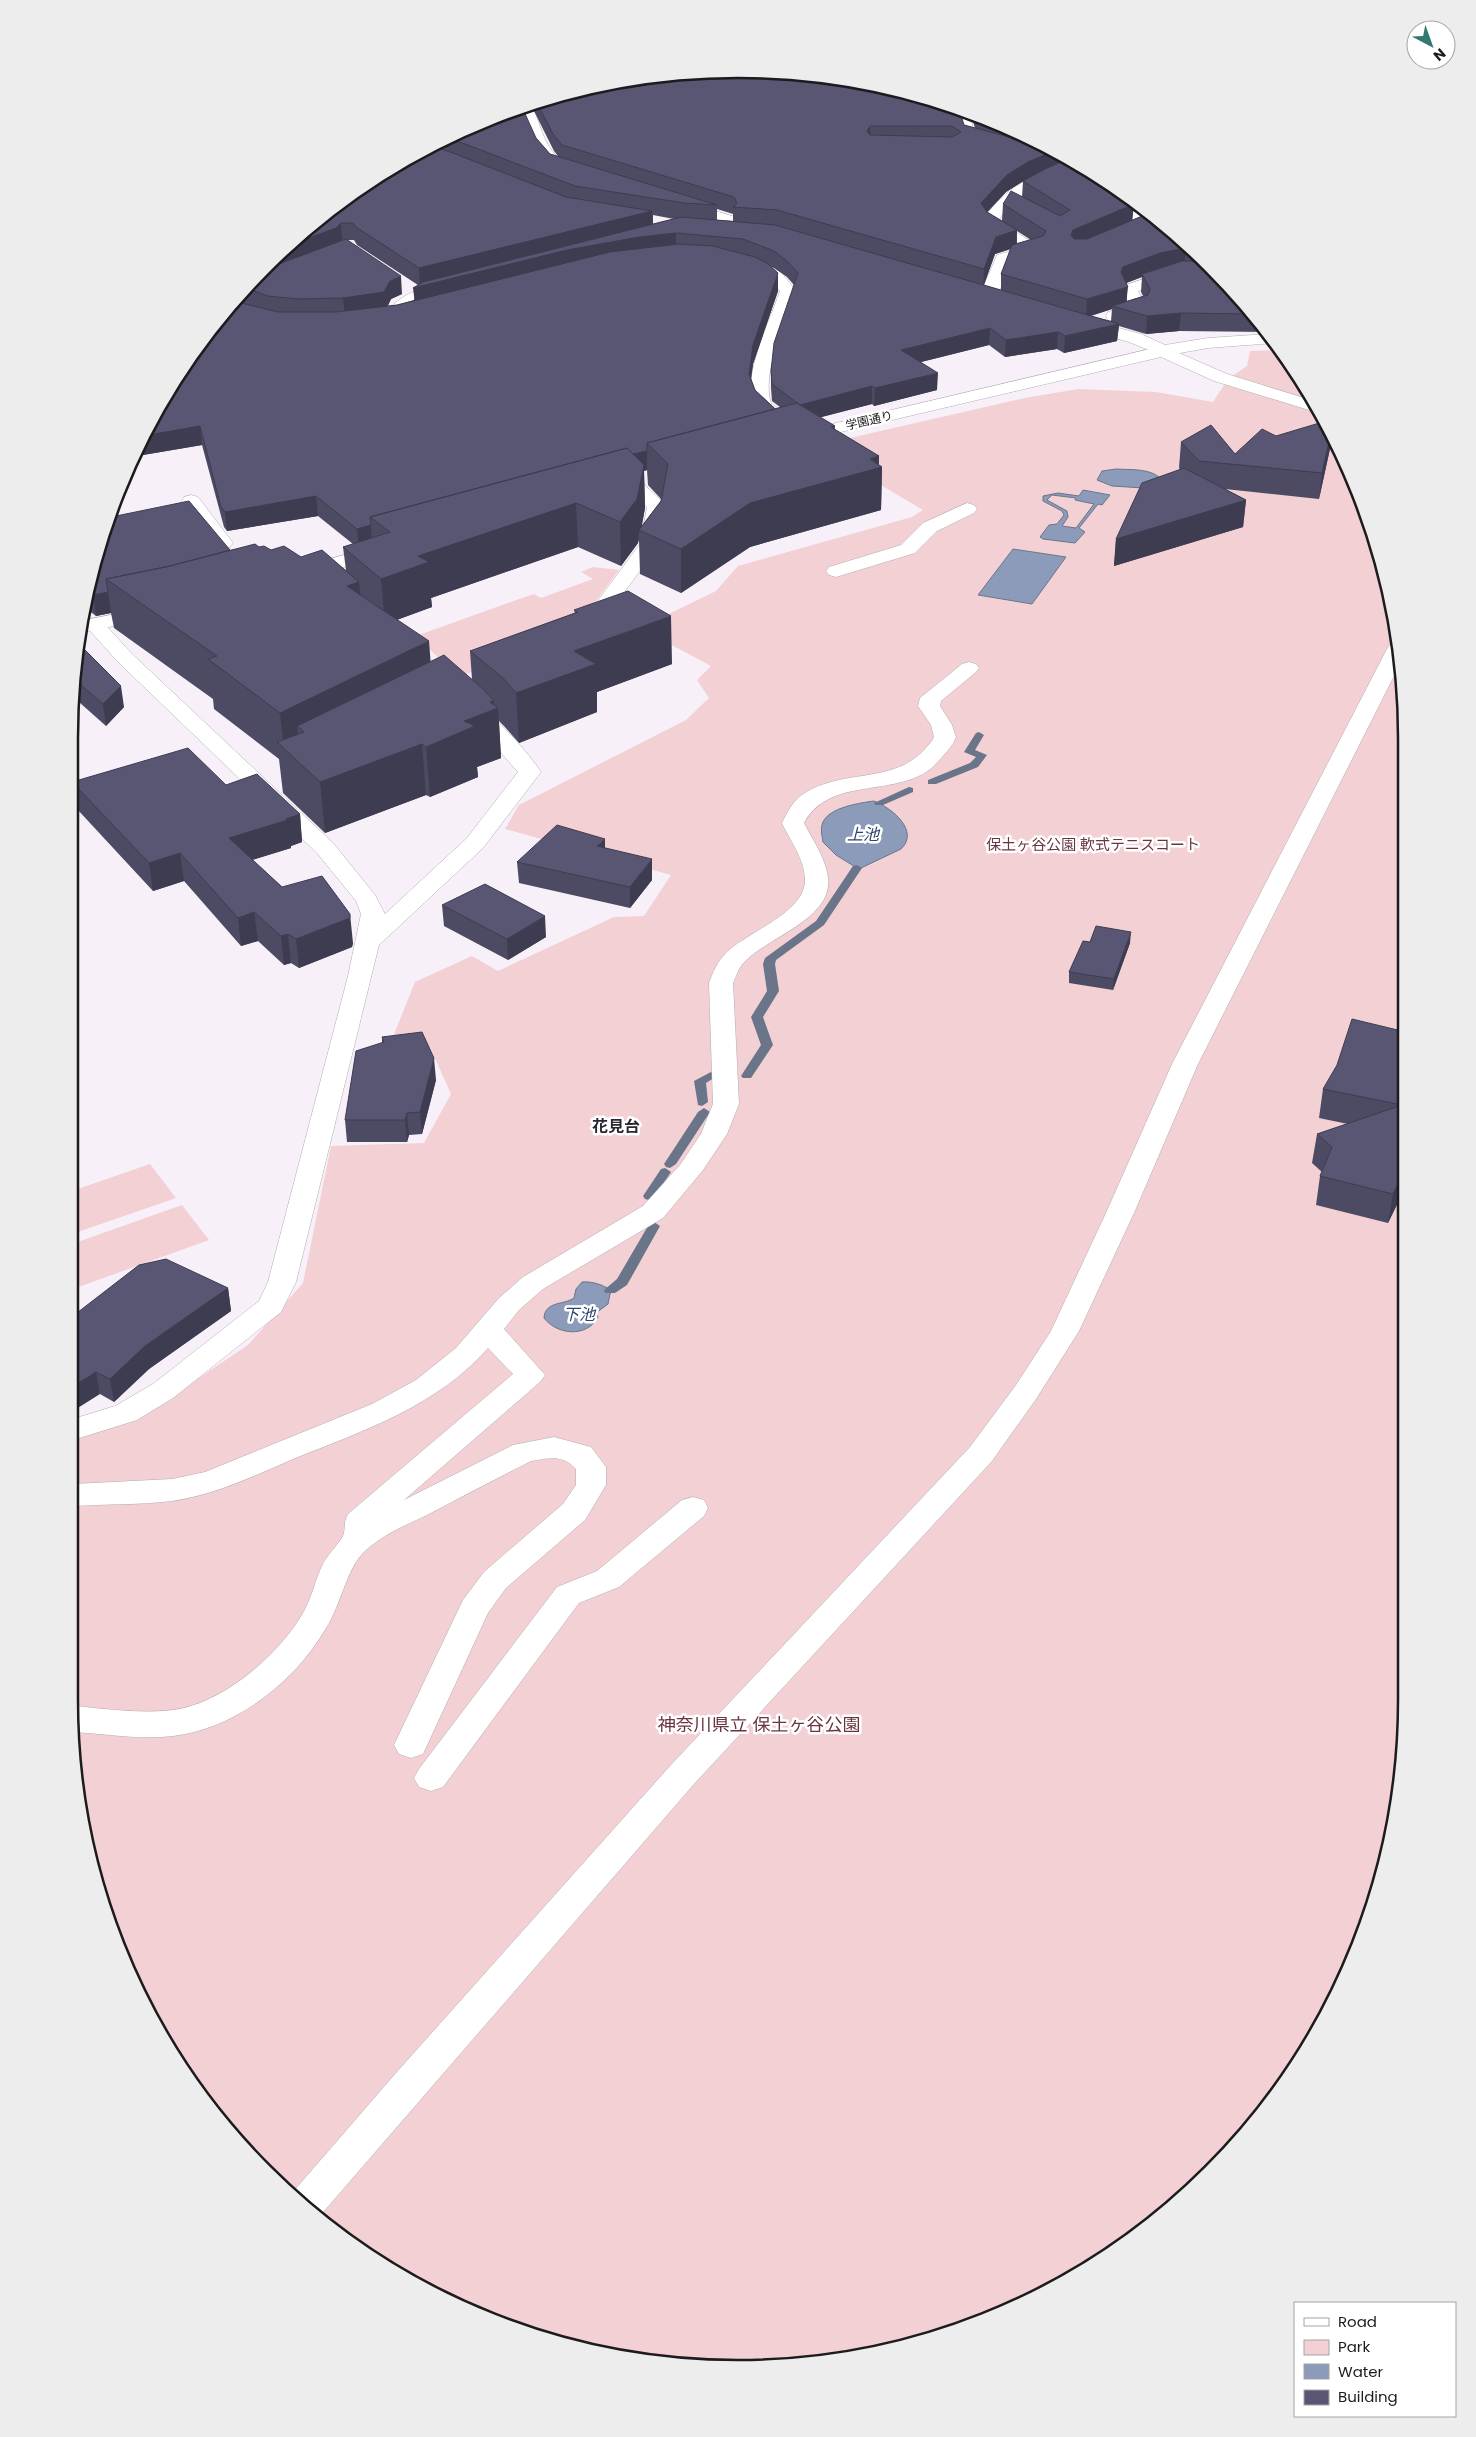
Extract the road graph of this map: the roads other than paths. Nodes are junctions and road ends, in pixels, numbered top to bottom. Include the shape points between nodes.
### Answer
1 (527, 113) edge
2 (961, 117) edge
3 (1026, 144) edge
4 (1071, 168) edge
5 (576, 173) edge
6 (1089, 179) edge
7 (662, 200) edge
8 (702, 229) edge
9 (1105, 241) edge
10 (732, 261) edge
11 (1188, 272) edge
12 (469, 281) edge
13 (402, 284) dead end
14 (970, 290) edge
15 (417, 294) junction
16 (988, 295) junction
17 (459, 300) edge
18 (1006, 300) edge
19 (392, 316) junction
20 (1068, 319) edge
21 (373, 320) edge
22 (1086, 324) junction
23 (1264, 339) edge
24 (1163, 351) junction
25 (1308, 405) edge
26 (802, 436) junction
27 (777, 442) edge
28 (630, 482) edge
29 (191, 500) edge
30 (967, 509) dead end
31 (395, 547) edge
32 (234, 556) edge
33 (309, 570) junction
34 (836, 571) dead end
35 (283, 578) edge
36 (326, 585) edge
37 (169, 609) edge
38 (89, 626) edge
39 (565, 635) edge
40 (1393, 656) edge
41 (969, 668) dead end
42 (458, 699) edge
43 (368, 942) junction
44 (488, 1330) junction
45 (78, 1428) edge
46 (78, 1495) edge
47 (693, 1508) dead end
48 (358, 1541) junction
49 (78, 1719) edge
50 (411, 1745) dead end
51 (431, 1778) dead end
52 (309, 2201) edge

1 - 5 street via 548,158
2 - 3 street via 963,141 1009,148
4 - 16 street via 1029,184 1014,202 998,206 990,221 993,225 1035,249 1003,258
6 - 9 street via 1147,223
7 - 8 street via 781,236
10 - 26 street via 765,270 782,280 788,291 763,363 759,394 761,403
11 - 22 street via 1129,289 1138,308
12 - 15 street
13 - 15 street
14 - 16 street
15 - 19 street via 398,305
16 - 18 street
17 - 19 street
19 - 21 street
20 - 22 street
22 - 24 street via 1135,338
23 - 24 street, 学園通り via 1208,343
24 - 25 street via 1204,373
24 - 26 street, 学園通り
26 - 27 street, 学園通り
28 - 39 street via 657,506 650,544 592,622
29 - 32 street
30 - 34 street via 930,527 908,550
31 - 33 street
33 - 35 street
33 - 36 street
37 - 38 street
38 - 43 street via 271,782 367,900 373,914
40 - 52 street via 1185,1064 1065,1331 1026,1392 981,1454 682,1775
41 - 44 street via 931,698 929,706 945,737 925,763 901,776 831,790 806,801 800,808 793,823 816,873 817,890 804,910 743,950 726,971 721,983 726,1104 714,1134 690,1170 653,1212 533,1283 509,1304
42 - 43 street via 495,732 530,772 474,843
43 - 45 street via 282,1282 271,1306 163,1391 126,1414
44 - 46 street via 466,1356 426,1387 382,1411 212,1481 172,1490
44 - 48 street via 530,1375 359,1522
47 - 51 street via 608,1579 568,1594
48 - 49 street via 338,1568 315,1622 286,1659 242,1696 208,1715 173,1723
48 - 50 street via 385,1521 524,1452 554,1447 580,1454 591,1467 592,1485 574,1512 495,1580 474,1608

